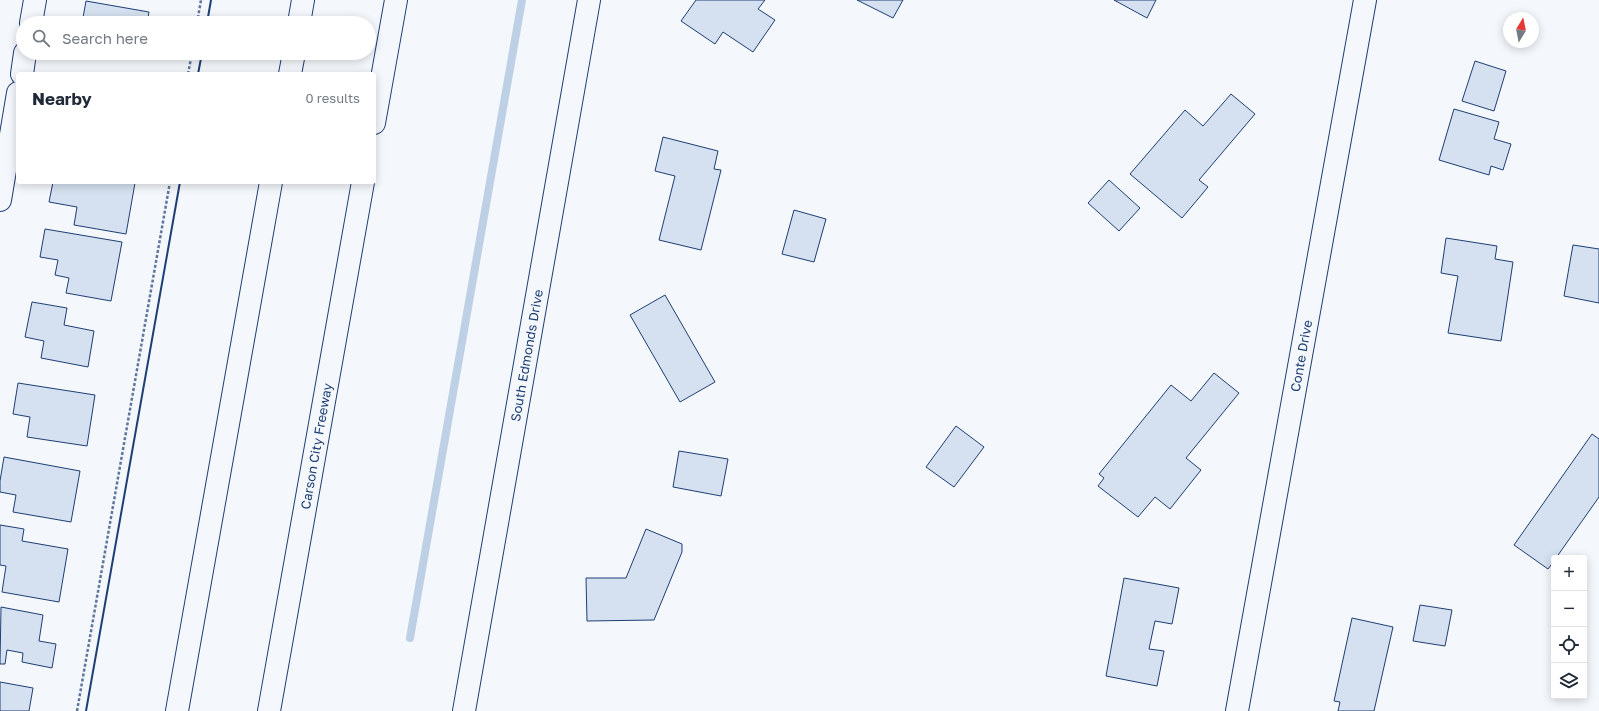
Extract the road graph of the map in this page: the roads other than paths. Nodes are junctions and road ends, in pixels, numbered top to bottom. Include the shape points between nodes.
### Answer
1 (35, 0) edge
2 (303, 0) edge
3 (396, 0) edge
4 (589, 0) edge
5 (1364, 0) edge
6 (32, 16) edge
7 (300, 16) edge
8 (24, 60) edge
9 (293, 60) edge
10 (22, 72) edge
11 (290, 72) edge
12 (16, 102) edge
13 (376, 112) edge
14 (4, 153) edge
15 (271, 184) edge
16 (363, 184) edge
17 (0, 200) edge
18 (177, 711) edge
19 (269, 711) edge
20 (464, 711) edge
21 (1237, 711) edge

1 - 6 main road
2 - 7 main road
3 - 13 main road
4 - 20 main road, South Edmonds Drive
5 - 21 main road, Conte Drive
8 - 10 main road
9 - 11 main road
12 - 14 main road
14 - 17 main road
15 - 18 main road
16 - 19 main road, Carson City Freeway

